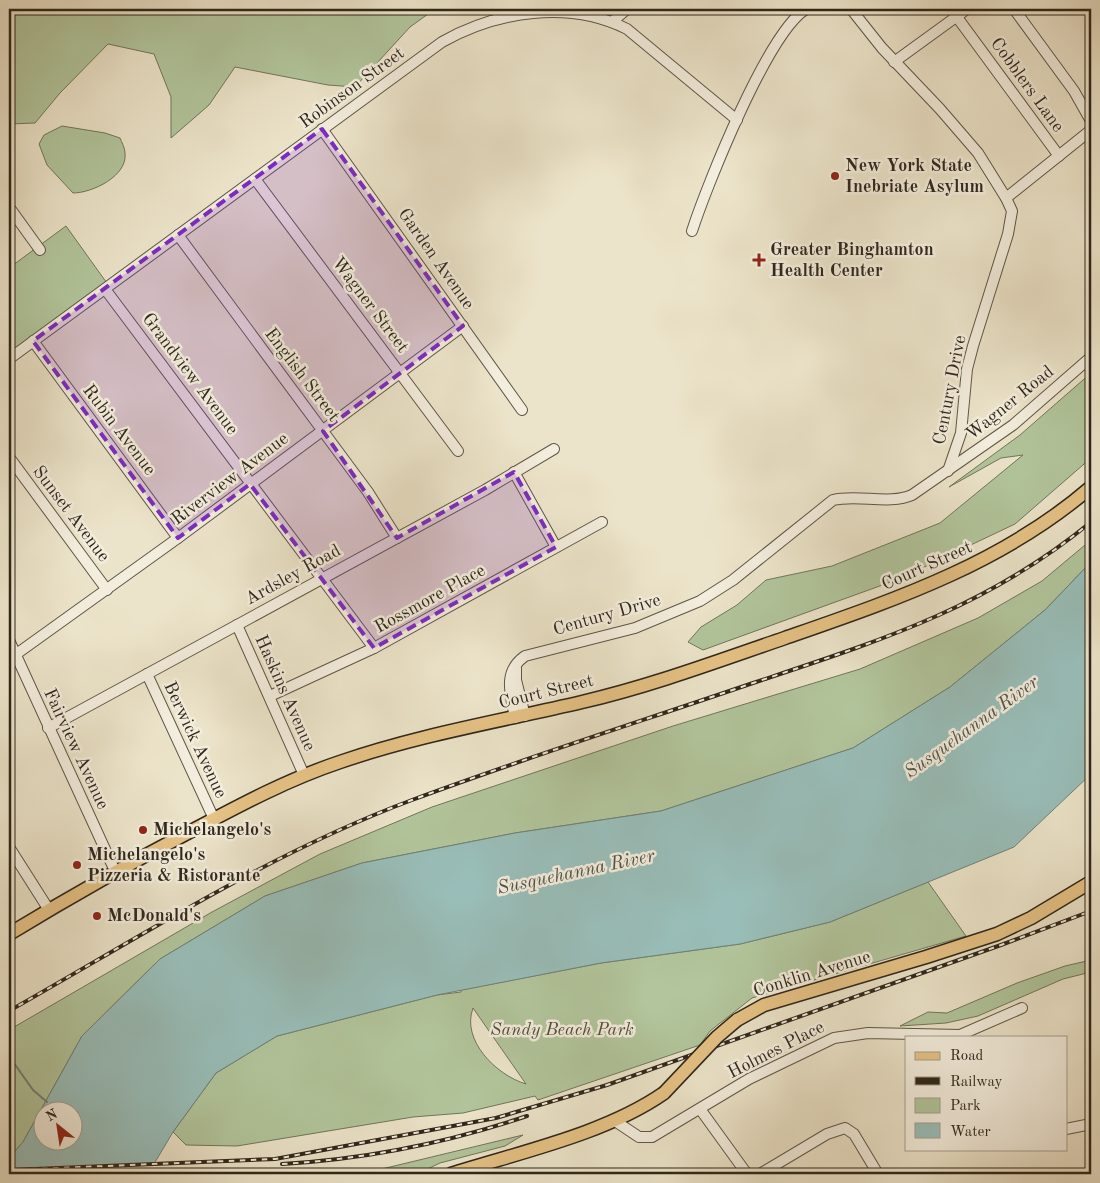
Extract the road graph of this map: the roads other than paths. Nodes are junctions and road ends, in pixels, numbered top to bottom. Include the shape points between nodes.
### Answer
1 (628, 9) edge
2 (806, 9) edge
3 (851, 9) edge
4 (967, 9) edge
5 (1014, 9) edge
6 (954, 12) edge
7 (613, 22) junction
8 (894, 62) junction
9 (737, 120) junction
10 (1091, 121) edge
11 (322, 129) junction
12 (1091, 130) edge
13 (1060, 156) junction
14 (255, 179) junction
15 (1006, 198) junction
16 (9, 207) edge
17 (692, 231) dead end
18 (178, 235) junction
19 (40, 250) dead end
20 (105, 288) junction
21 (463, 326) junction
22 (33, 341) junction
23 (1091, 357) edge
24 (9, 359) edge
25 (400, 372) junction
26 (522, 410) dead end
27 (323, 430) junction
28 (554, 450) dead end
29 (458, 451) dead end
30 (9, 457) edge
31 (948, 471) junction
32 (514, 472) junction
33 (250, 484) junction
34 (1091, 487) edge
35 (602, 522) dead end
36 (178, 538) junction
37 (397, 538) junction
38 (556, 547) junction
39 (321, 578) junction
40 (107, 590) junction
41 (237, 625) junction
42 (9, 640) edge
43 (374, 648) junction
44 (15, 655) junction
45 (147, 674) junction
46 (270, 696) junction
47 (520, 717) junction
48 (48, 728) junction
49 (304, 775) junction
50 (214, 819) junction
51 (9, 847) edge
52 (115, 871) junction
53 (1091, 882) edge
54 (49, 910) junction
55 (9, 934) edge
56 (1022, 1008) dead end
57 (967, 1035) edge
58 (700, 1110) junction
59 (615, 1121) junction
60 (1091, 1124) edge
61 (1068, 1129) edge
62 (483, 1169) edge
63 (451, 1174) edge
64 (747, 1174) edge
65 (760, 1174) edge
66 (878, 1174) edge

1 - 7 street
2 - 9 street via 794,18 758,75
3 - 8 street, Century Drive
4 - 6 street
5 - 10 street
6 - 8 street
6 - 13 street, Cobblers Lane
7 - 9 street, Robinson Street via 634,34
7 - 11 street, Robinson Street via 586,15 523,12 480,23 442,42
8 - 15 street, Century Drive via 978,153
9 - 17 street
11 - 14 street, Robinson Street
11 - 21 street, Garden Avenue
12 - 13 street
13 - 15 street
14 - 18 street, Robinson Street
14 - 25 street, Wagner Street
15 - 31 street, Century Drive via 1012,211 1008,234 967,369 961,433
16 - 19 street
18 - 20 street, Robinson Street
18 - 27 street, English Street
20 - 22 street, Robinson Street
20 - 33 street, Grandview Avenue
21 - 25 street, Riverview Avenue
21 - 26 street, Garden Avenue
22 - 24 street, Robinson Street
22 - 36 street, Rubin Avenue
23 - 31 street, Wagner Road via 1013,425
25 - 27 street, Riverview Avenue
25 - 29 street, Wagner Street
27 - 33 street, Riverview Avenue
27 - 37 street, English Street
28 - 32 street, Ardsley Road
30 - 40 street, Sunset Avenue
31 - 47 street, Century Drive via 906,498 833,500 734,580 700,601 635,628 521,659 510,673 509,681
32 - 37 street, Ardsley Road
32 - 38 street
33 - 36 street, Riverview Avenue
33 - 39 street, Grandview Avenue
34 - 47 main road, Court Street via 1008,546 950,577 908,594 663,679
35 - 38 street, Rossmore Place
36 - 40 street, Riverview Avenue
37 - 39 street, Ardsley Road
38 - 43 street, Rossmore Place
39 - 41 street, Ardsley Road
39 - 43 street, Grandview Avenue
40 - 44 street, Riverview Avenue
41 - 45 street, Ardsley Road
41 - 46 street, Haskins Avenue
42 - 44 street, Fairview Avenue
43 - 46 street, Rossmore Place
44 - 48 street, Fairview Avenue
45 - 48 street, Ardsley Road
45 - 50 street, Berwick Avenue
46 - 49 street, Haskins Avenue
47 - 49 main road, Court Street via 377,750
48 - 52 street, Fairview Avenue
49 - 50 main road, Court Street
50 - 52 main road, Court Street
51 - 54 street
52 - 54 main road, Court Street
53 - 59 main road, Conklin Avenue, bridge via 1016,926 926,958 764,1005 737,1020 664,1093
54 - 55 main road, Court Street
56 - 57 street, Holmes Place
57 - 58 street, Holmes Place via 868,1032 834,1038 749,1079
58 - 59 street, Holmes Place via 652,1137 639,1137
58 - 64 street
59 - 62 main road, Conklin Avenue
60 - 61 street
62 - 63 main road, Conklin Avenue
65 - 66 street via 827,1134 846,1128 854,1134

